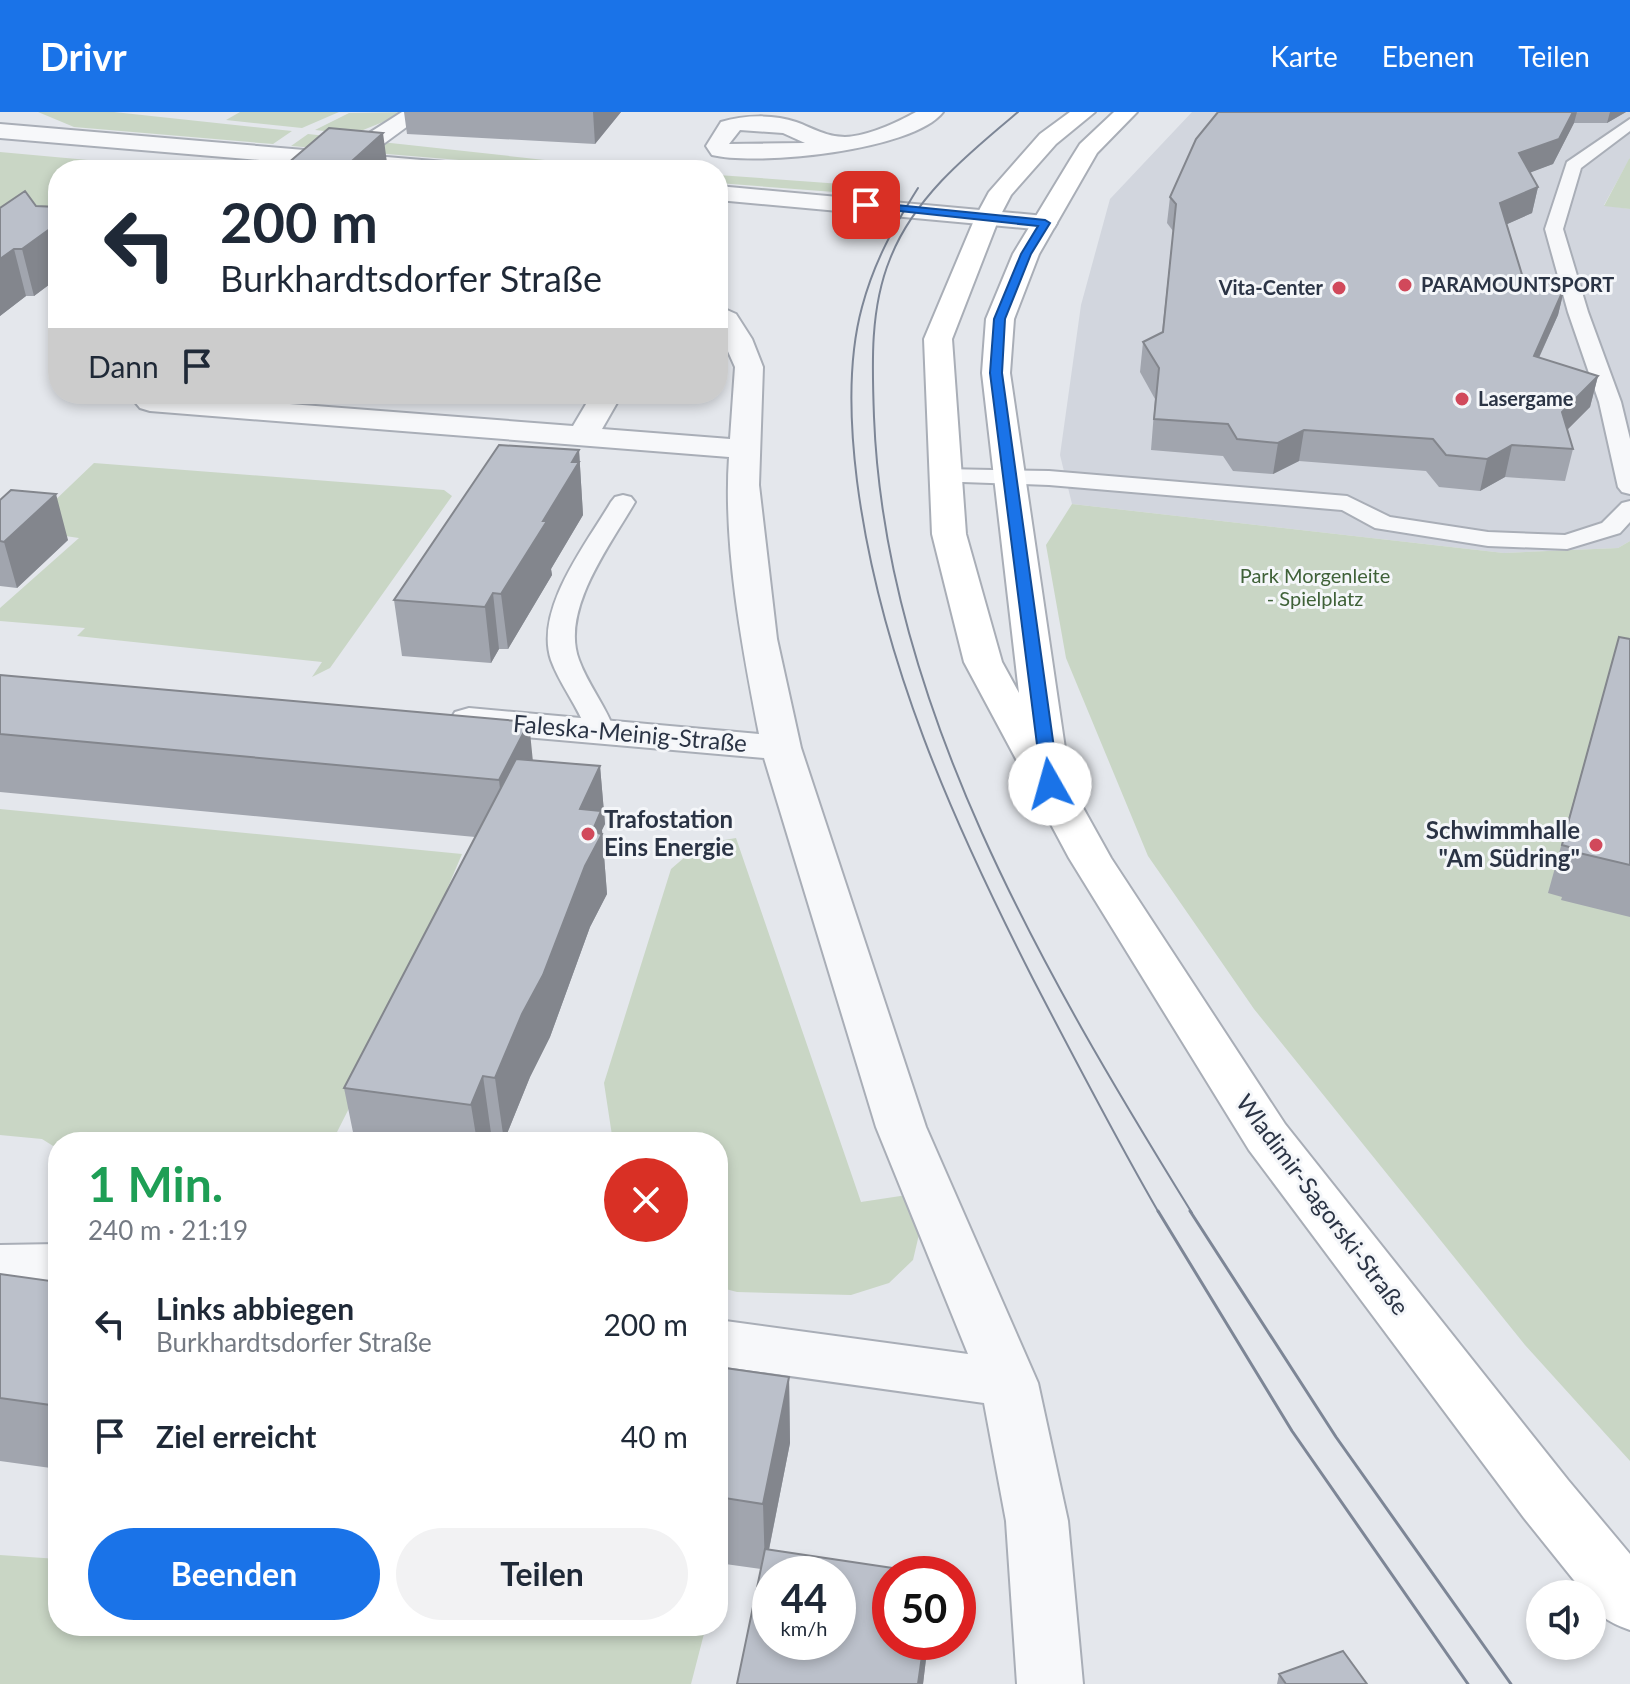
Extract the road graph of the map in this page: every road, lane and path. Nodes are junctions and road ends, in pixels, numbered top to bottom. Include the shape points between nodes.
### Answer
1 (416, 112) edge
2 (932, 112) edge
3 (1084, 112) edge
4 (1126, 112) edge
5 (1630, 124) edge
6 (9, 125) edge
7 (374, 140) edge
8 (843, 143) dead end
9 (357, 160) edge
10 (728, 194) edge
11 (987, 218) junction
12 (1045, 223) junction
13 (728, 323) edge
14 (175, 404) edge
15 (601, 404) edge
16 (583, 436) junction
17 (745, 449) junction
18 (943, 476) junction
19 (1007, 477) junction
20 (1630, 487) edge
21 (623, 502) dead end
22 (1630, 508) edge
23 (430, 717) edge
24 (601, 732) junction
25 (781, 748) junction
26 (1050, 784) junction
27 (48, 1265) edge
28 (0, 1266) edge
29 (728, 1344) edge
30 (1009, 1383) junction
31 (1630, 1601) edge
32 (1050, 1684) edge

1 - 7 street
2 - 8 street via 888,134
3 - 11 main road, Wladimir-Sagorski-Straße via 1029,158
4 - 12 main road, Wladimir-Sagorski-Straße via 1088,149
5 - 20 lane via 1573,166 1554,229 1610,402
6 - 9 street
10 - 11 street
11 - 12 street
11 - 18 main road, Wladimir-Sagorski-Straße via 938,339
12 - 19 main road, Wladimir-Sagorski-Straße via 1026,254 1000,319 996,373
13 - 17 street, Faleska-Meinig-Straße via 749,367
14 - 16 street
15 - 16 street
16 - 17 street
17 - 25 street, Faleska-Meinig-Straße via 743,485 759,639
18 - 19 lane
18 - 26 main road, Wladimir-Sagorski-Straße via 949,534 983,662
19 - 22 lane via 1347,503 1384,523 1488,539 1567,542 1611,528
19 - 26 main road, Wladimir-Sagorski-Straße
21 - 24 lane via 565,606 560,630 564,658 593,705
23 - 24 street, Faleska-Meinig-Straße
24 - 25 street, Faleska-Meinig-Straße
25 - 30 street, Faleska-Meinig-Straße via 901,1127
26 - 31 main road, Wladimir-Sagorski-Straße via 1090,858 1267,1137
27 - 28 street
29 - 30 street
30 - 32 street, Faleska-Meinig-Straße via 1037,1521

